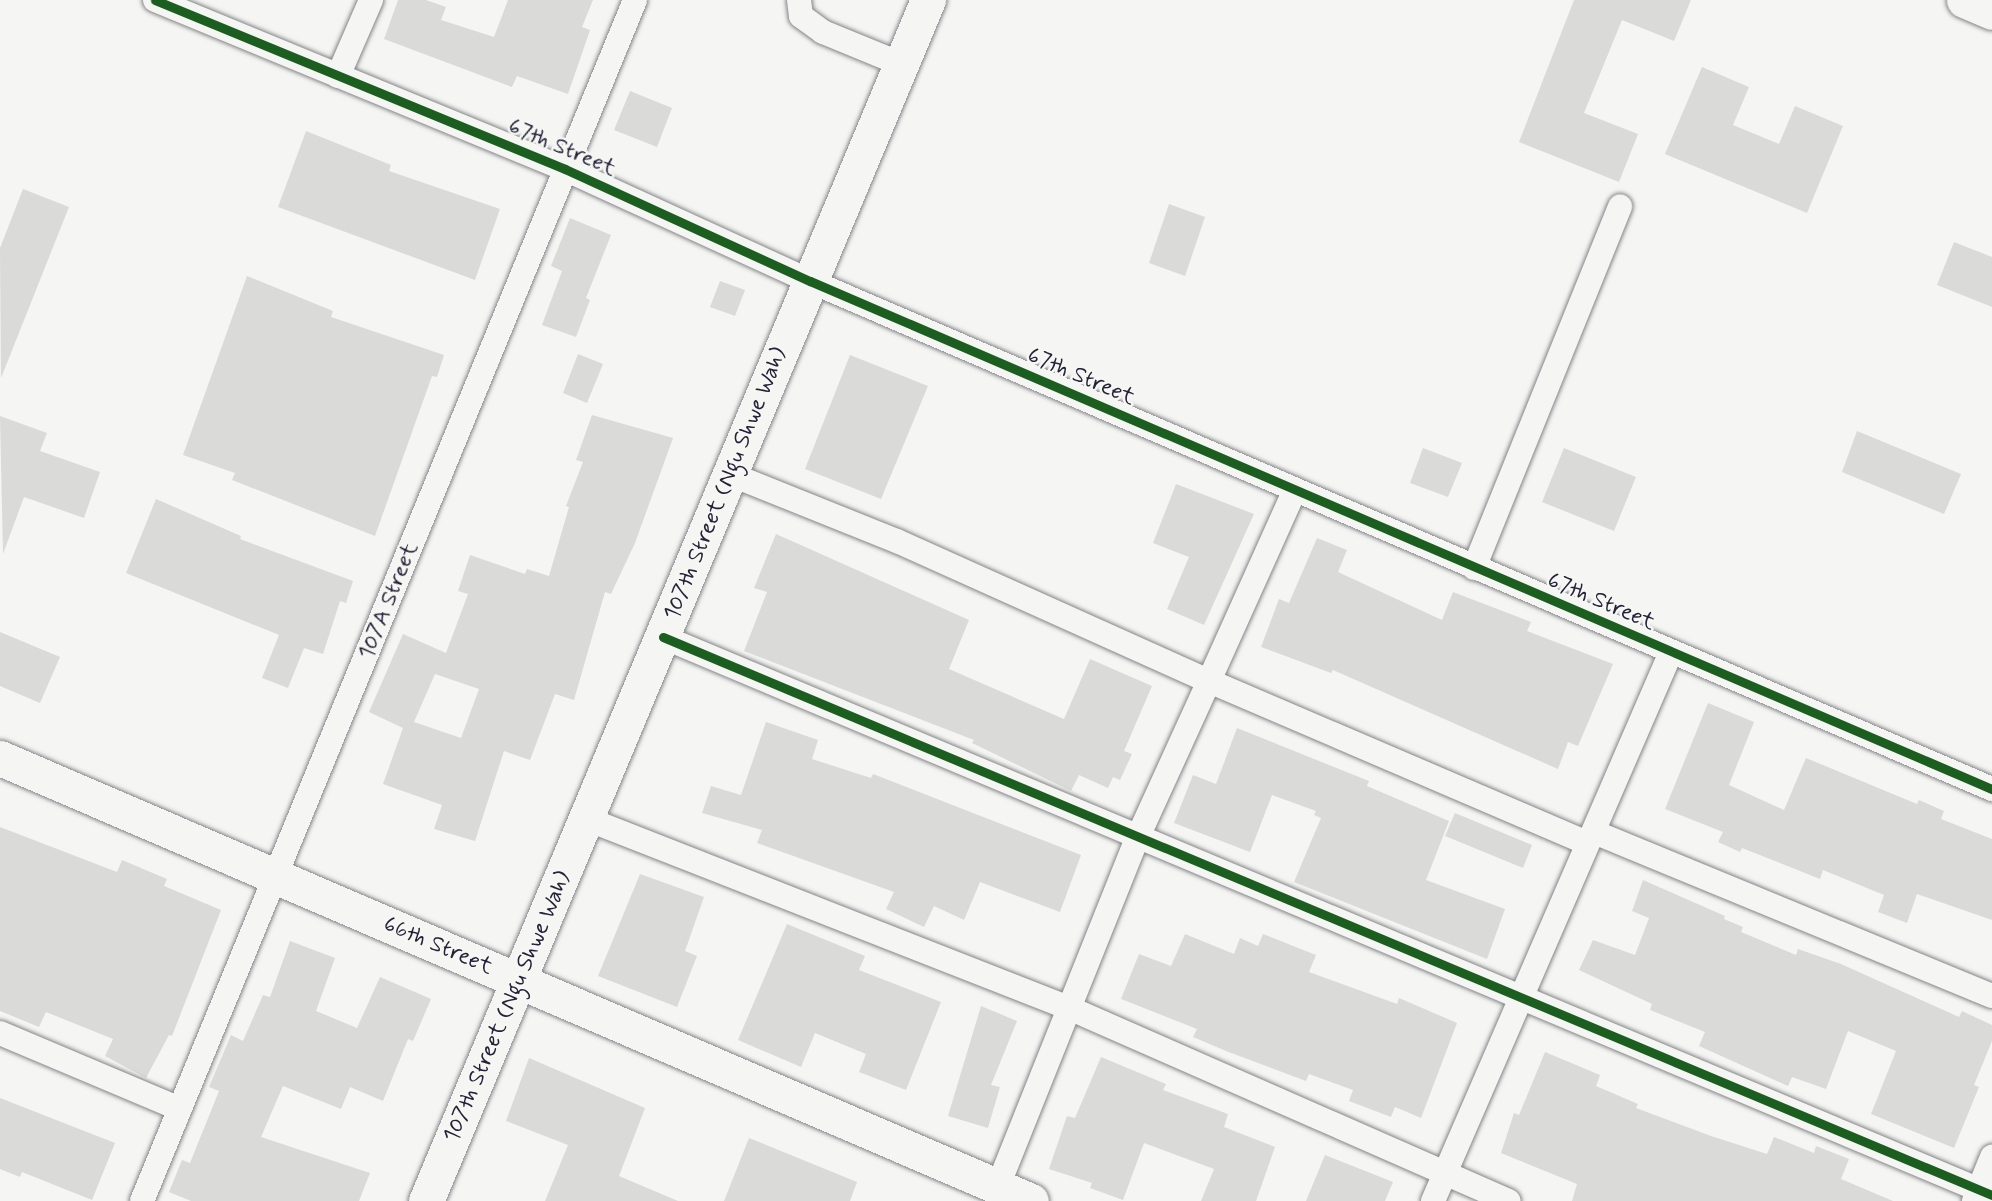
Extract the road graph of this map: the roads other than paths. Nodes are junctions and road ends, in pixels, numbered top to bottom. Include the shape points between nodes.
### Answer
1 (155, 0) edge
2 (371, 0) edge
3 (635, 0) edge
4 (799, 0) edge
5 (928, 0) edge
6 (1964, 0) edge
7 (1992, 12) edge
8 (901, 64) junction
9 (338, 76) junction
10 (565, 169) junction
11 (1620, 206) dead end
12 (810, 281) junction
13 (730, 474) junction
14 (1295, 490) junction
15 (1474, 568) junction
16 (663, 637) junction
17 (1671, 652) junction
18 (1209, 681) junction
19 (0, 758) edge
20 (1992, 789) edge
21 (587, 819) junction
22 (1590, 837) junction
23 (1137, 839) junction
24 (276, 877) junction
25 (519, 981) junction
26 (1992, 996) edge
27 (1521, 1000) junction
28 (1069, 1007) junction
29 (0, 1033) edge
30 (180, 1109) junction
31 (1992, 1157) edge
32 (1445, 1174) junction
33 (998, 1186) junction
34 (1981, 1195) edge
35 (142, 1201) edge
36 (426, 1201) edge
37 (1031, 1201) edge
38 (1433, 1201) edge
39 (1508, 1201) edge

1 - 9 street, 67th Street
2 - 9 street
3 - 10 street, 107A Street
4 - 8 street via 801,16 823,32
5 - 8 main road, 107th Street (Ngu Shwe Wah)
6 - 7 main road
8 - 12 main road, 107th Street (Ngu Shwe Wah)
9 - 10 street, 67th Street
10 - 12 street, 67th Street
10 - 24 street, 107A Street
11 - 15 street
12 - 13 main road, 107th Street (Ngu Shwe Wah)
12 - 14 street, 67th Street
13 - 16 main road, 107th Street (Ngu Shwe Wah)
13 - 18 street via 897,541
14 - 15 street, 67th Street
14 - 18 street
15 - 17 street, 67th Street
16 - 21 main road, 107th Street (Ngu Shwe Wah)
16 - 23 street
17 - 20 street, 67th Street
17 - 22 street
18 - 22 street
18 - 23 street
19 - 24 main road, 66th Street
21 - 25 main road, 107th Street (Ngu Shwe Wah)
21 - 28 street
22 - 26 street
22 - 27 street
23 - 27 street
23 - 28 street
24 - 25 main road, 66th Street
24 - 30 street, 107A Street
25 - 33 main road, 66th Street
25 - 36 main road, 107th Street (Ngu Shwe Wah)
27 - 32 street
27 - 34 street
28 - 32 street
28 - 33 street
29 - 30 street
30 - 35 street, 107A Street
31 - 34 street
32 - 38 street
32 - 39 street
33 - 37 main road, 66th Street

